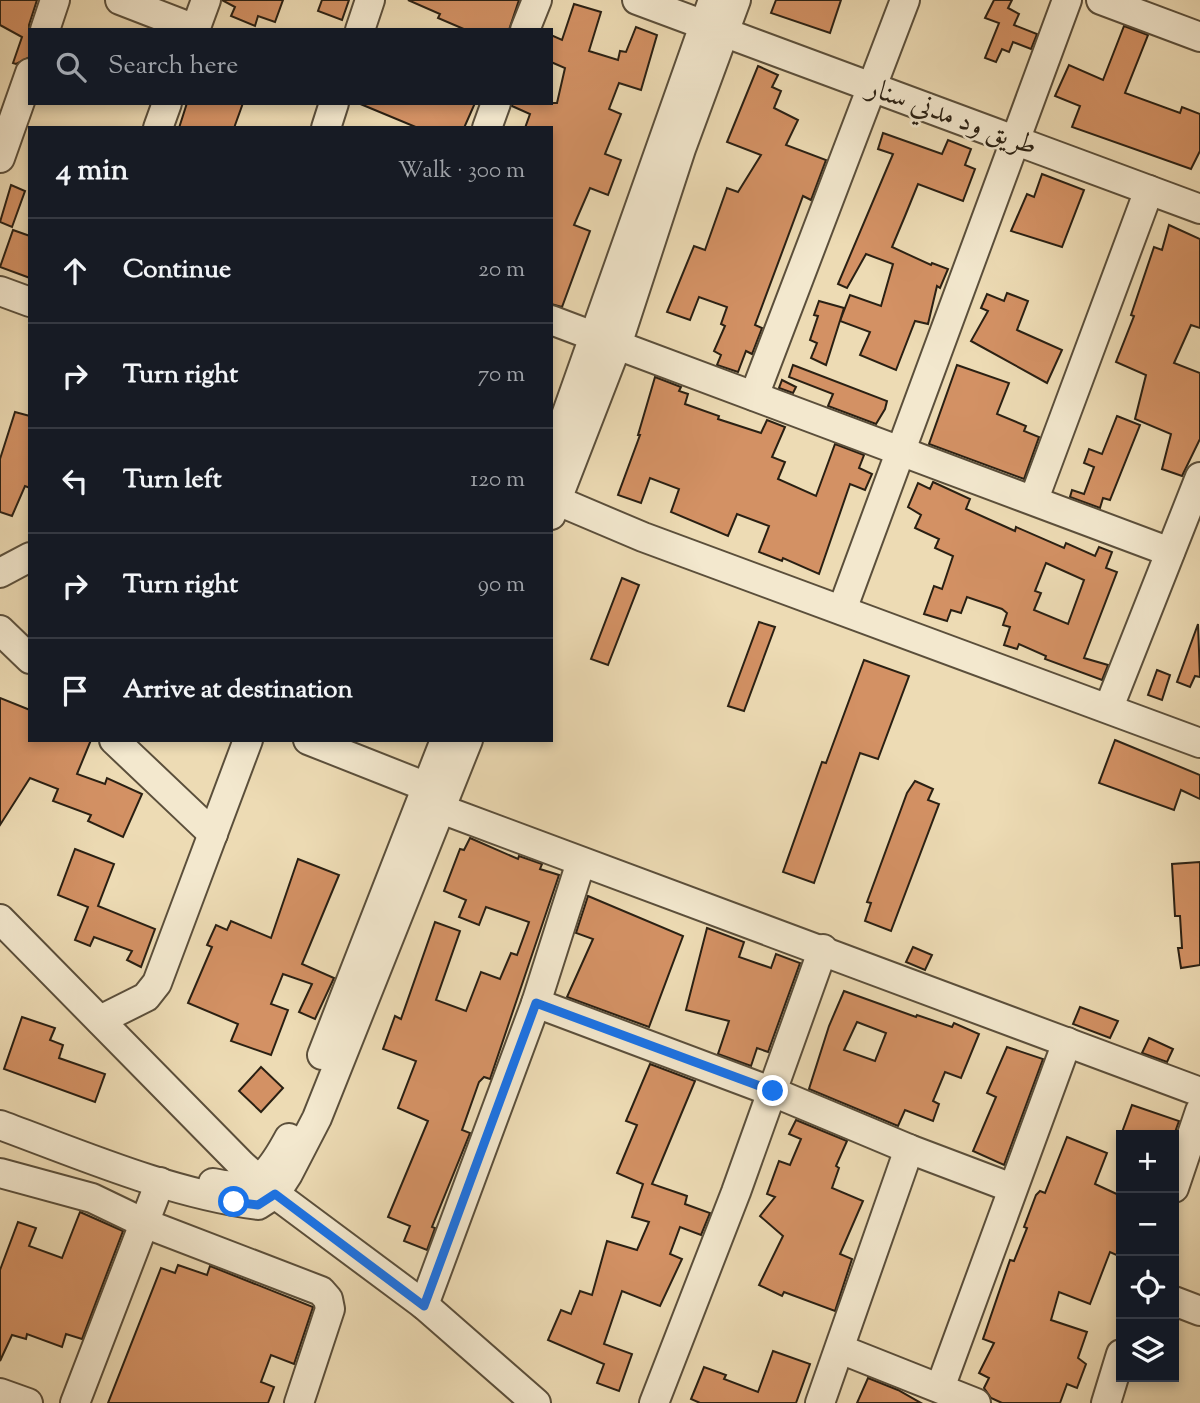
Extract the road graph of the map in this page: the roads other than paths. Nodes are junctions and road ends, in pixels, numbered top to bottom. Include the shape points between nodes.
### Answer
1 (55, 0) edge
2 (120, 0) edge
3 (206, 0) edge
4 (370, 0) edge
5 (537, 0) edge
6 (637, 0) edge
7 (736, 0) edge
8 (905, 0) edge
9 (1068, 0) edge
10 (1101, 0) edge
11 (714, 18) edge
12 (45, 28) edge
13 (192, 28) edge
14 (195, 28) edge
15 (361, 28) edge
16 (526, 28) edge
17 (1200, 37) edge
18 (28, 81) edge
19 (871, 88) junction
20 (166, 105) edge
21 (333, 105) edge
22 (495, 105) edge
23 (159, 126) edge
24 (327, 126) edge
25 (488, 126) edge
26 (1015, 141) junction
27 (13, 145) edge
28 (1149, 190) junction
29 (1200, 209) edge
30 (0, 291) edge
31 (28, 301) edge
32 (553, 321) edge
33 (607, 341) junction
34 (754, 396) junction
35 (901, 450) junction
36 (553, 454) edge
37 (1200, 477) edge
38 (1034, 499) junction
39 (553, 505) edge
40 (1170, 552) junction
41 (28, 558) edge
42 (0, 573) edge
43 (842, 610) junction
44 (0, 629) edge
45 (28, 657) edge
46 (1109, 707) junction
47 (116, 742) edge
48 (247, 742) edge
49 (312, 742) edge
50 (445, 742) edge
51 (467, 742) edge
52 (1200, 743) edge
53 (434, 798) junction
54 (213, 834) junction
55 (581, 862) junction
56 (0, 919) edge
57 (0, 942) edge
58 (823, 949) junction
59 (536, 1003) junction
60 (100, 1020) junction
61 (1067, 1042) junction
62 (773, 1091) junction
63 (1200, 1092) edge
64 (0, 1105) edge
65 (1200, 1111) edge
66 (0, 1125) edge
67 (1194, 1147) edge
68 (909, 1149) junction
69 (0, 1173) edge
70 (1179, 1178) edge
71 (160, 1182) junction
72 (1012, 1188) junction
73 (258, 1192) junction
74 (144, 1223) junction
75 (1179, 1303) edge
76 (424, 1306) junction
77 (1200, 1311) edge
78 (840, 1349) junction
79 (1116, 1370) edge
80 (940, 1388) junction
81 (0, 1393) edge
82 (28, 1403) edge
83 (75, 1403) edge
84 (299, 1403) edge
85 (514, 1403) edge
86 (536, 1403) edge
87 (654, 1403) edge
88 (820, 1403) edge
89 (976, 1403) edge
90 (1106, 1403) edge

1 - 12 street
2 - 13 street
3 - 14 street
4 - 15 street
5 - 16 street
6 - 11 street, طريق ود مدني سنار
7 - 11 street
8 - 19 street
9 - 26 street
10 - 17 street
11 - 19 street, طريق ود مدني سنار
11 - 33 street via 677,161
18 - 27 street
19 - 26 street, طريق ود مدني سنار
19 - 34 street
20 - 23 street
21 - 24 street
22 - 25 street
26 - 28 street, طريق ود مدني سنار
26 - 35 street
28 - 29 street, طريق ود مدني سنار
28 - 38 street
30 - 31 street
32 - 33 street
33 - 34 street
33 - 36 street
33 - 39 street
34 - 35 street
35 - 38 street
35 - 43 street
37 - 40 street
38 - 40 street
39 - 43 street
40 - 46 street
41 - 42 street
43 - 46 street
44 - 45 street
46 - 52 street
47 - 54 street
48 - 54 street
49 - 53 street
50 - 53 street
51 - 53 street
53 - 55 street
53 - 73 street via 317,1118
54 - 60 street via 157,983 146,996
55 - 58 street
55 - 59 street
56 - 60 street
57 - 73 street
58 - 61 street
58 - 62 street
59 - 62 street
59 - 76 street
60 - 73 street
61 - 63 street
61 - 72 street
62 - 68 street
62 - 87 street
64 - 73 street via 166,1169
65 - 67 street
66 - 71 street
67 - 70 street
68 - 72 street
68 - 78 street
69 - 74 street via 92,1198
71 - 73 street via 207,1196
71 - 74 street
72 - 80 street
73 - 76 street
73 - 85 street
74 - 83 street
74 - 84 street via 321,1291 328,1299 330,1309
75 - 77 street
76 - 86 street
78 - 80 street
78 - 88 street
79 - 90 street
80 - 89 street
81 - 82 street

